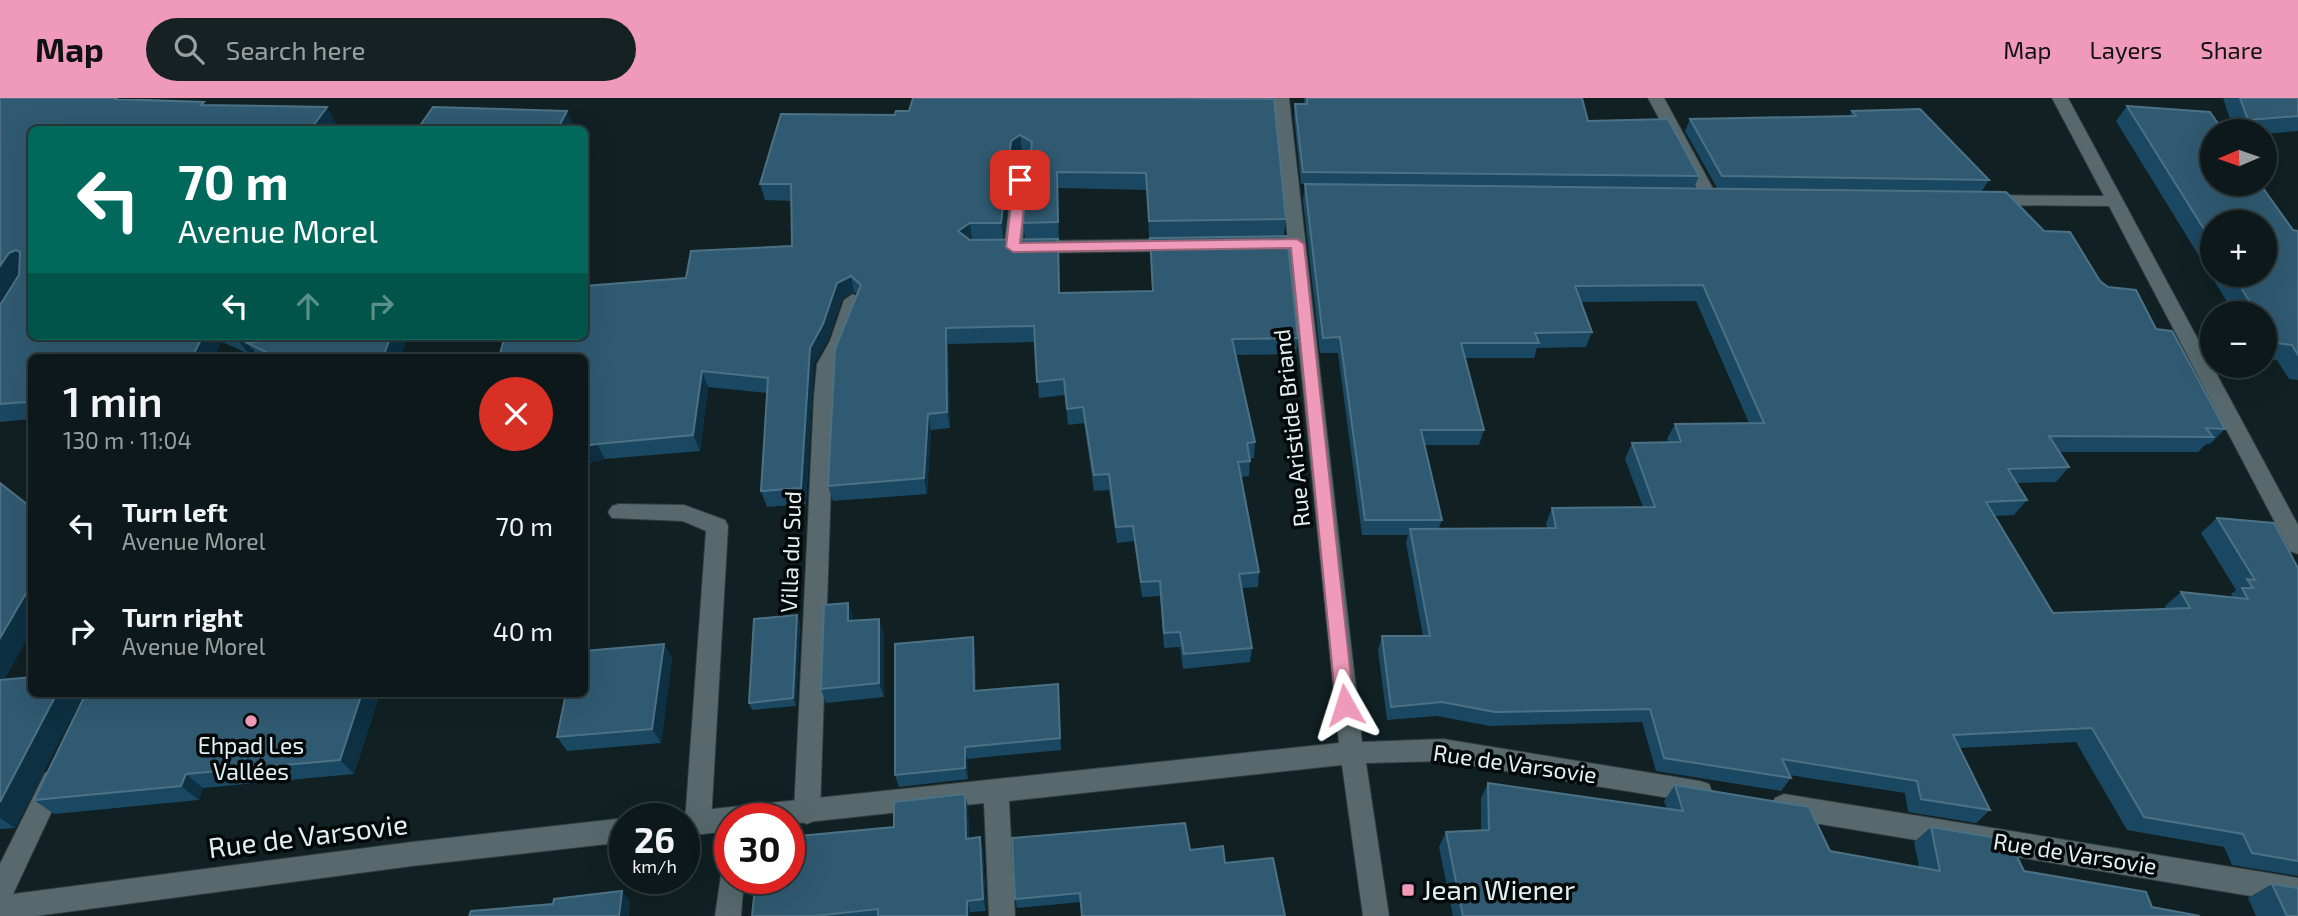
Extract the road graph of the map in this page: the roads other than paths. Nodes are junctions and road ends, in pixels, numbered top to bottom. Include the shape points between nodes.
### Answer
1 (1171, 98) edge
2 (1656, 98) edge
3 (2060, 98) edge
4 (1281, 99) edge
5 (1023, 158) edge
6 (1709, 196) edge
7 (1964, 200) edge
8 (2115, 201) junction
9 (1189, 245) edge
10 (853, 300) edge
11 (619, 512) dead end
12 (2298, 545) edge
13 (1352, 753) junction
14 (67, 755) edge
15 (996, 792) junction
16 (1719, 795) edge
17 (1760, 802) edge
18 (693, 803) edge
19 (807, 812) joint
20 (609, 832) edge
21 (2298, 891) edge
22 (0, 892) edge
23 (730, 894) edge
24 (0, 908) edge
25 (728, 916) edge
26 (1002, 916) edge
27 (1376, 916) edge

1 - 4 street
2 - 6 street
3 - 8 street
4 - 13 street, Rue Aristide Briand via 1301,192 1290,244
5 - 9 street via 1006,247
7 - 8 street
8 - 12 street
10 - 19 street, Villa du Sud via 828,364 824,396
11 - 18 street via 684,513 718,526
13 - 15 street, Rue de Varsovie
13 - 16 street, Rue de Varsovie via 1443,750
13 - 27 street, Rue Aristide Briand
14 - 22 street
15 - 19 street, Rue de Varsovie
15 - 26 street
17 - 21 street, Rue de Varsovie
20 - 24 street, Rue de Varsovie
23 - 25 street

